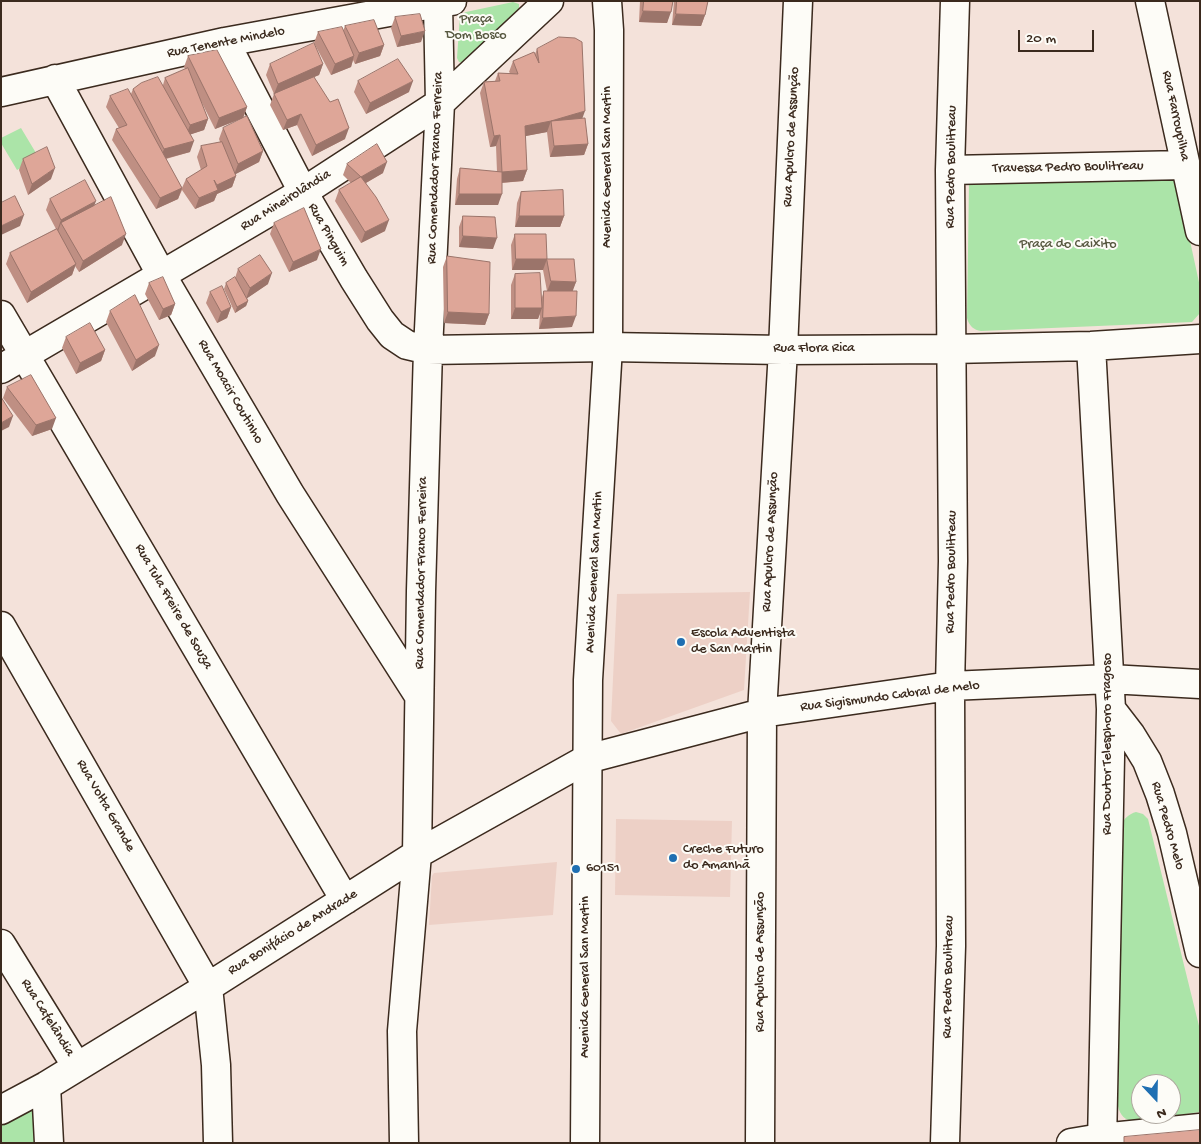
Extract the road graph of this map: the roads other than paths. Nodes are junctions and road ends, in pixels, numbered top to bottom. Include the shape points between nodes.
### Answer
1 (549, 1) edge
2 (607, 1) edge
3 (798, 1) edge
4 (955, 1) edge
5 (1150, 1) edge
6 (445, 2) edge
7 (225, 42) junction
8 (55, 79) junction
9 (1, 92) edge
10 (440, 103) junction
11 (1185, 165) junction
12 (950, 170) junction
13 (303, 192) junction
14 (1200, 231) edge
15 (162, 276) junction
16 (1, 315) edge
17 (1200, 339) edge
18 (1091, 346) junction
19 (608, 347) junction
20 (951, 349) junction
21 (428, 350) junction
22 (783, 350) junction
23 (25, 355) junction
24 (1, 369) edge
25 (1, 626) edge
26 (1110, 679) junction
27 (1200, 684) edge
28 (950, 686) junction
29 (419, 696) junction
30 (1111, 709) junction
31 (762, 713) junction
32 (587, 760) junction
33 (417, 854) junction
34 (345, 900) junction
35 (1, 944) edge
36 (1200, 953) edge
37 (208, 987) junction
38 (76, 1067) junction
39 (46, 1086) junction
40 (1, 1110) edge
41 (1200, 1128) edge
42 (1101, 1140) edge
43 (49, 1143) edge
44 (218, 1143) edge
45 (404, 1143) edge
46 (586, 1143) edge
47 (760, 1143) edge
48 (945, 1143) edge
49 (1070, 1143) edge

1 - 10 street, Rua Mineirolândia
2 - 19 street, Avenida General San Martin
3 - 22 street, Rua Apulcro de Assunção
4 - 12 street, Rua Pedro Boulitreau
5 - 11 street, Rua Farroupilha
6 - 7 street, Rua Tenente Mindelo
6 - 10 street, Rua Comendador Franco Ferreira
7 - 8 street, Rua Tenente Mindelo
7 - 13 street, Rua Pinguim
8 - 9 street, Rua Tenente Mindelo
8 - 15 street, Rua Moacir Coutinho
10 - 13 street, Rua Mineirolândia
10 - 21 street, Rua Comendador Franco Ferreira
11 - 12 street, Travessa Pedro Boulitreau
11 - 14 street, Rua Farroupilha
12 - 20 street, Rua Pedro Boulitreau
13 - 15 street, Rua Mineirolândia
13 - 21 street, Rua Pinguim via 380,320 392,335 407,345
15 - 23 street, Rua Mineirolândia
15 - 29 street, Rua Moacir Coutinho via 290,494
16 - 23 street, Rua Tula Freire de Souza
17 - 18 street, Rua Flora Rica
18 - 20 street, Rua Flora Rica
18 - 26 street, Rua Doutor Telesphoro Fragoso
19 - 21 street, Rua Flora Rica
19 - 22 street, Rua Flora Rica
19 - 32 street, Avenida General San Martin via 588,680
20 - 22 street, Rua Flora Rica
20 - 28 street, Rua Pedro Boulitreau via 953,561
21 - 29 street, Rua Comendador Franco Ferreira
22 - 31 street, Rua Apulcro de Assunção
23 - 24 street, Rua Mineirolândia
23 - 34 street, Rua Tula Freire de Souza
25 - 37 street, Rua Volta Grande
26 - 27 street, Rua Sigismundo Cabral de Melo
26 - 28 street, Rua Sigismundo Cabral de Melo
26 - 30 street, Rua Doutor Telesphoro Fragoso
28 - 31 street, Rua Sigismundo Cabral de Melo
28 - 48 street, Rua Pedro Boulitreau via 951,946
29 - 33 street, Rua Comendador Franco Ferreira
30 - 36 street, Rua Pedro Melo via 1147,761 1160,794
30 - 42 street, Rua Doutor Telesphoro Fragoso
31 - 32 street, Rua Sigismundo Cabral de Melo
31 - 47 street, Rua Apulcro de Assunção
32 - 33 street, Rua Bonifácio de Andrade
32 - 46 street, Avenida General San Martin
33 - 34 street, Rua Bonifácio de Andrade
33 - 45 street, Rua Comendador Franco Ferreira via 402,1031
34 - 37 street, Rua Bonifácio de Andrade
35 - 38 street, Rua Cafelândia
37 - 38 street, Rua Bonifácio de Andrade
37 - 44 street via 216,1065
38 - 39 street, Rua Bonifácio de Andrade
39 - 40 street, Rua Bonifácio de Andrade
39 - 43 street
41 - 42 street
42 - 49 street

